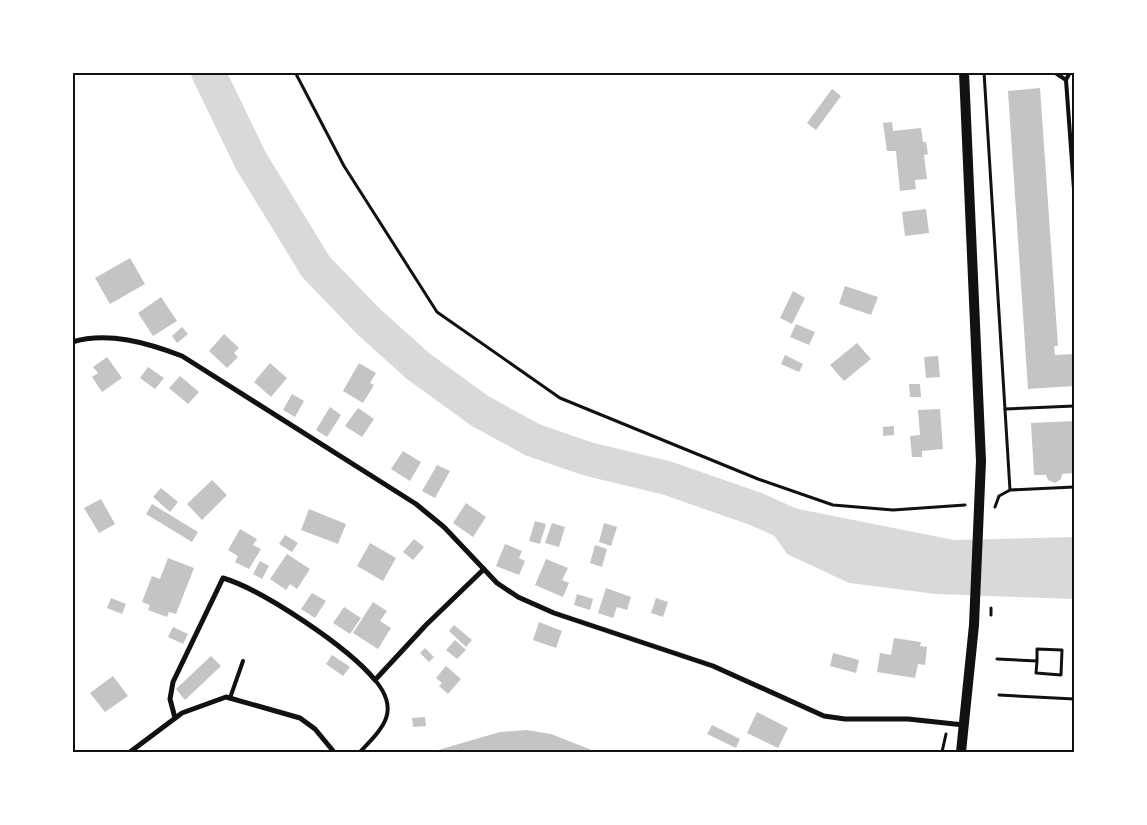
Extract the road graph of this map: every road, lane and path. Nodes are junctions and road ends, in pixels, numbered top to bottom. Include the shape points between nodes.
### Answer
1 (295, 72) edge
2 (964, 72) edge
3 (984, 72) edge
4 (1054, 72) edge
5 (1070, 72) edge
6 (1066, 80) junction
7 (1074, 189) edge
8 (72, 342) edge
9 (1074, 406) edge
10 (1005, 409) junction
11 (1074, 487) edge
12 (1010, 490) junction
13 (965, 505) dead end
14 (994, 514) dead end
15 (484, 569) junction
16 (997, 658) dead end
17 (243, 661) dead end
18 (1037, 661) junction
19 (375, 680) junction
20 (999, 694) dead end
21 (230, 698) junction
22 (1074, 699) edge
23 (175, 718) junction
24 (965, 725) junction
25 (130, 752) edge
26 (334, 752) edge
27 (360, 752) edge
28 (962, 752) edge

1 - 13 path via 344,166 438,312 560,398 833,505 894,510
2 - 24 main road via 981,425 974,625
3 - 10 path
4 - 6 lane
5 - 6 lane
6 - 7 lane
8 - 15 street via 110,337 164,350 197,365 416,504 444,527
9 - 10 path
10 - 12 path
11 - 12 path
12 - 14 path via 996,501
15 - 19 street
15 - 24 street via 506,590 534,605 713,666 824,716
16 - 18 path
17 - 21 lane
18 - 18 path via 1036,673 1061,675 1062,650 1038,649
19 - 23 street via 336,646 278,605 246,586 223,578 173,682 170,699
19 - 27 lane via 386,696 388,715 380,730
20 - 22 path
21 - 23 street via 193,708
21 - 26 street via 300,718 315,729
23 - 25 street
24 - 28 main road

